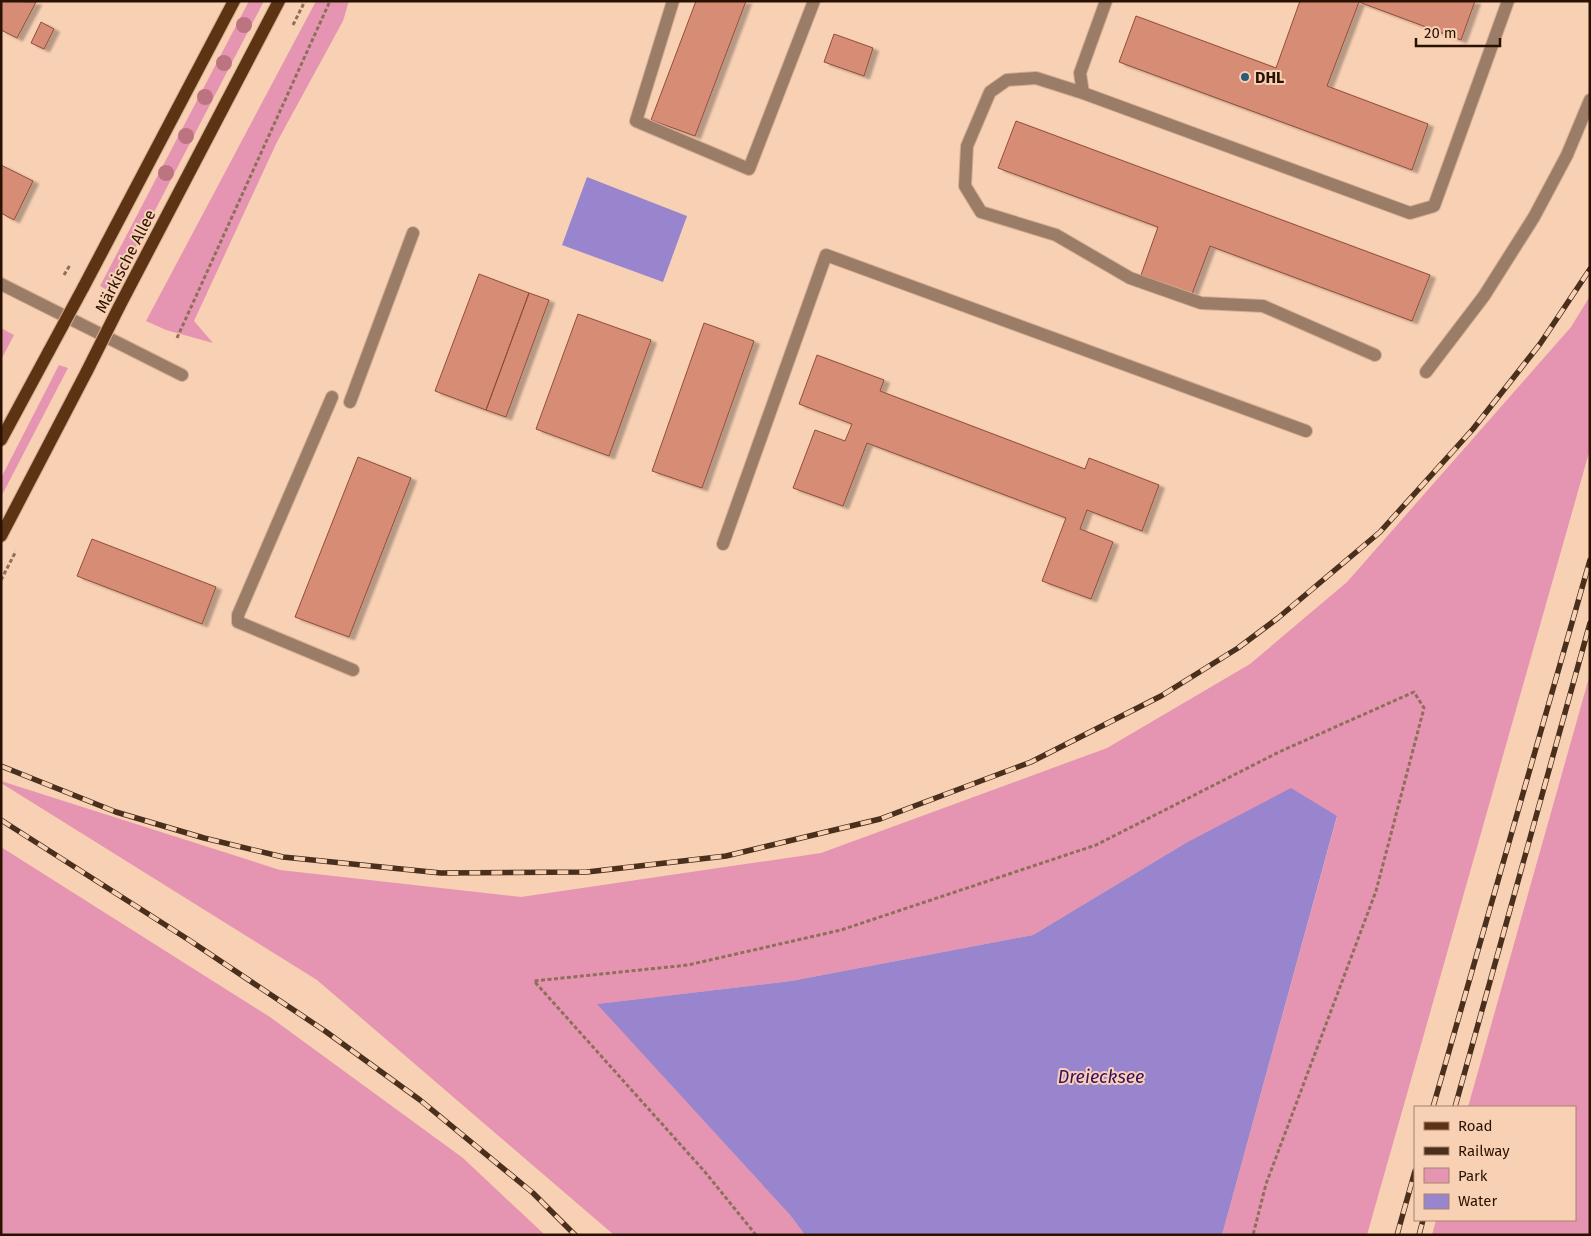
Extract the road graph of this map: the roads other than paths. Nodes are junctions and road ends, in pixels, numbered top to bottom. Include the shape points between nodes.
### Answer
1 (234, 1) edge
2 (279, 1) edge
3 (673, 1) edge
4 (814, 1) edge
5 (1106, 1) edge
6 (1508, 1) edge
7 (1083, 92) junction
8 (1590, 100) edge
9 (413, 233) dead end
10 (1, 284) edge
11 (1375, 355) dead end
12 (1426, 372) dead end
13 (182, 375) dead end
14 (332, 397) dead end
15 (350, 402) dead end
16 (1306, 431) dead end
17 (1, 440) edge
18 (1, 536) edge
19 (723, 544) dead end
20 (352, 670) dead end

1 - 17 main road, Märkische Allee, bridge
2 - 18 main road, Märkische Allee, bridge
3 - 4 street via 636,122 749,169
5 - 7 street via 1080,73
6 - 7 street via 1434,206 1410,213
7 - 11 street via 1036,78 1007,80 990,92 967,146 965,186 981,212 1056,235 1130,278 1201,303 1263,306
8 - 12 street via 1567,156 1534,217 1484,296
9 - 15 street
10 - 13 street
14 - 20 street via 238,622
16 - 19 street via 826,255

